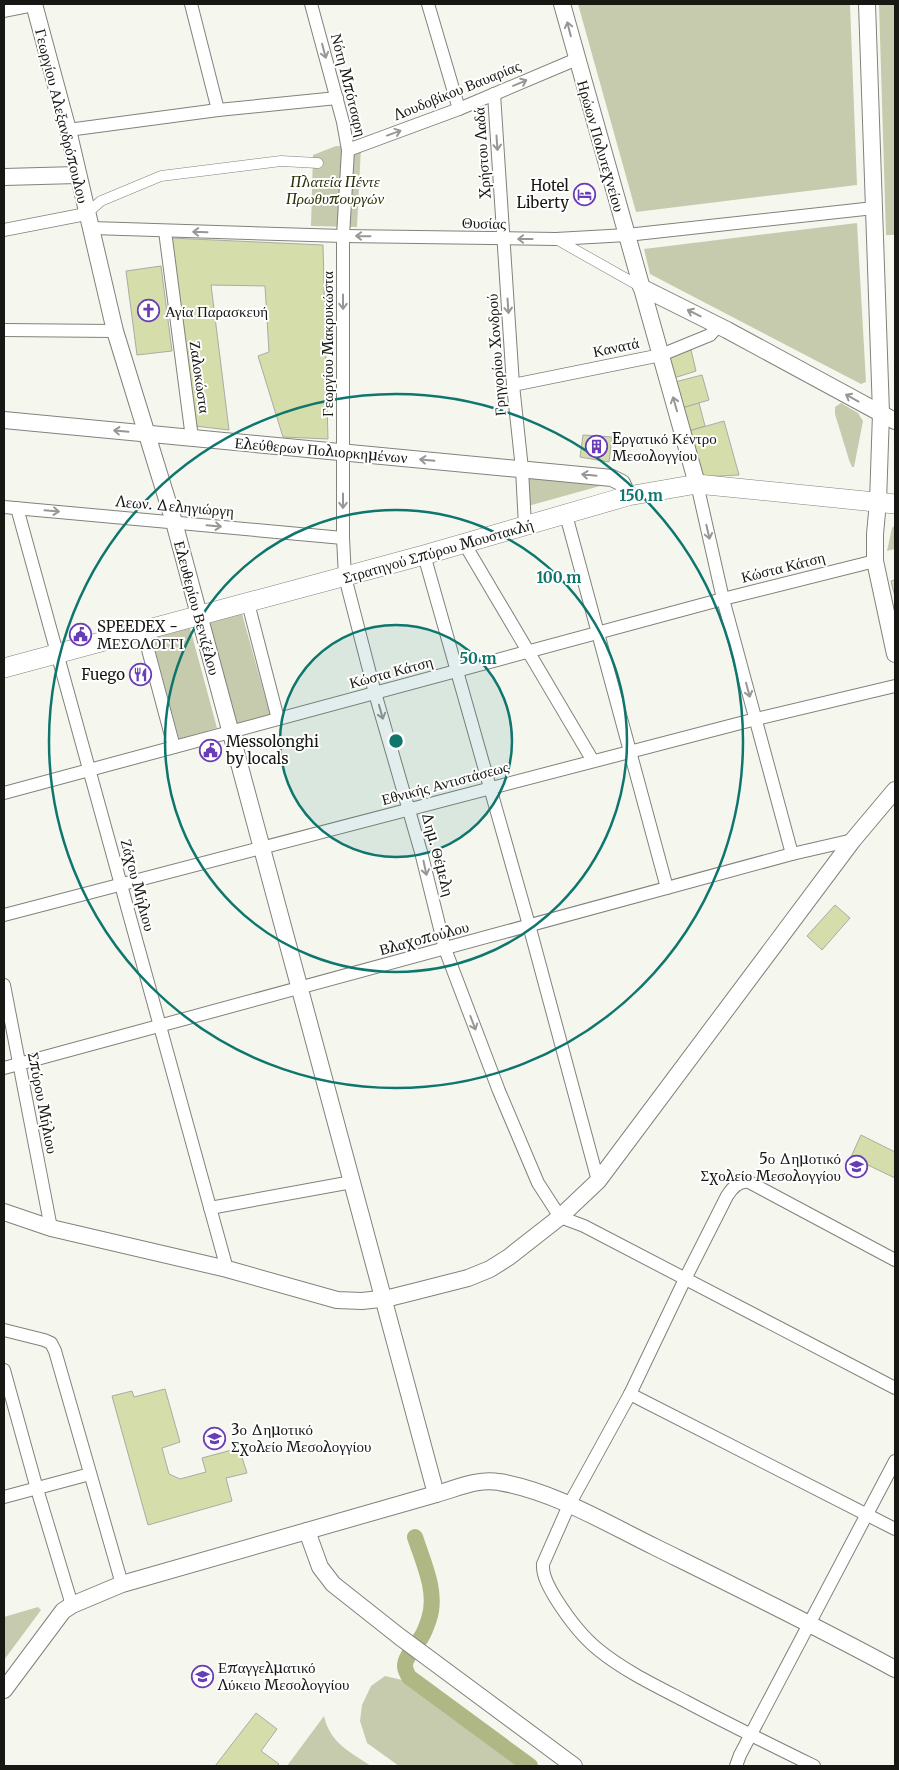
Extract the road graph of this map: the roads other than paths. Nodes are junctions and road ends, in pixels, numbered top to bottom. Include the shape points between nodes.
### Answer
1 (29, 4) edge
2 (34, 4) edge
3 (191, 4) edge
4 (311, 4) edge
5 (428, 4) edge
6 (562, 4) edge
7 (867, 4) edge
8 (4, 9) edge
9 (577, 59) junction
10 (494, 94) junction
11 (337, 98) junction
12 (458, 109) junction
13 (218, 110) junction
14 (68, 130) junction
15 (348, 150) junction
16 (318, 162) dead end
17 (77, 175) junction
18 (4, 177) edge
19 (874, 208) junction
20 (89, 221) junction
21 (4, 230) edge
22 (165, 231) junction
23 (626, 235) junction
24 (342, 236) junction
25 (504, 239) junction
26 (556, 239) junction
27 (641, 287) junction
28 (719, 325) junction
29 (4, 330) edge
30 (115, 331) junction
31 (661, 355) junction
32 (513, 385) junction
33 (888, 417) edge
34 (4, 420) edge
35 (146, 433) junction
36 (192, 438) junction
37 (343, 453) junction
38 (522, 469) junction
39 (698, 484) junction
40 (628, 496) junction
41 (887, 503) edge
42 (4, 507) edge
43 (17, 508) junction
44 (566, 515) junction
45 (174, 522) junction
46 (525, 526) junction
47 (343, 538) junction
48 (464, 544) junction
49 (424, 555) junction
50 (875, 561) junction
51 (345, 577) junction
52 (723, 599) junction
53 (248, 603) junction
54 (199, 616) junction
55 (143, 631) junction
56 (598, 633) junction
57 (527, 652) junction
58 (57, 653) junction
59 (895, 654) edge
60 (4, 668) edge
61 (457, 671) junction
62 (895, 686) edge
63 (375, 693) junction
64 (278, 719) junction
65 (756, 719) junction
66 (230, 732) junction
67 (174, 747) junction
68 (630, 752) junction
69 (593, 761) junction
70 (89, 770) junction
71 (490, 788) junction
72 (895, 790) edge
73 (4, 793) edge
74 (410, 809) junction
75 (853, 840) junction
76 (262, 848) junction
77 (792, 854) junction
78 (121, 885) junction
79 (667, 888) junction
80 (4, 915) edge
81 (529, 925) junction
82 (445, 949) junction
83 (4, 984) edge
84 (300, 988) junction
85 (160, 1025) junction
86 (19, 1063) junction
87 (4, 1068) edge
88 (598, 1181) junction
89 (352, 1182) junction
90 (210, 1208) junction
91 (4, 1212) edge
92 (560, 1217) junction
93 (51, 1228) junction
94 (895, 1260) edge
95 (227, 1269) junction
96 (685, 1279) junction
97 (383, 1299) junction
98 (4, 1330) edge
99 (4, 1370) edge
100 (895, 1388) edge
101 (630, 1394) junction
102 (895, 1461) edge
103 (90, 1474) junction
104 (37, 1489) junction
105 (436, 1494) junction
106 (4, 1497) edge
107 (570, 1505) junction
108 (868, 1515) junction
109 (895, 1529) edge
110 (307, 1531) junction
111 (122, 1584) junction
112 (72, 1605) junction
113 (810, 1624) junction
114 (895, 1668) edge
115 (6, 1683) edge
116 (751, 1736) junction
117 (574, 1766) edge
118 (736, 1766) edge
119 (814, 1766) edge

1 - 8 street
2 - 14 street, Γεωργίου Αλεξανδρόπουλου
3 - 13 street
4 -> 11 street, Νότη Μπότσαρη
5 - 12 street
9 -> 6 street, Ηρώων Πολυτεχνείου
7 - 19 street
10 -> 9 street, Λουδοβίκου Βαυαρίας
9 - 23 street, Ηρώων Πολυτεχνείου
10 - 12 street, Λουδοβίκου Βαυαρίας
10 -> 25 street, Χρήστου Λαδά
11 - 13 street
11 - 15 street, Νότη Μπότσαρη
15 -> 12 street, Λουδοβίκου Βαυαρίας
13 - 14 street
14 - 17 street, Γεωργίου Αλεξανδρόπουλου
15 - 24 street, Νότη Μπότσαρη
16 - 20 street via 281,161 154,178 101,201
17 - 18 street
17 - 20 street, Γεωργίου Αλεξανδρόπουλου
19 - 23 street, Θυσίας
19 - 33 street
20 - 21 street, Θυσίας
20 - 22 street, Θυσίας
20 - 30 street, Ελευθερίου Βενιζέλου
24 -> 22 street, Θυσίας
22 - 36 street, Ζαλοκώστα
23 - 26 street, Θυσίας
23 - 27 street, Ηρώων Πολυτεχνείου
25 -> 24 street, Θυσίας
24 -> 37 street, Γεωργίου Μακρυκώστα
26 -> 25 street, Θυσίας
25 -> 32 street, Γρηγορίου Χονδρού
26 - 27 street
28 -> 27 street
27 - 31 street, Ηρώων Πολυτεχνείου
28 - 31 street, Κανατά via 710,335
33 -> 28 street
29 - 30 street
30 - 35 street, Ελευθερίου Βενιζέλου
31 - 32 street, Κανατά
39 -> 31 street, Ηρώων Πολυτεχνείου
32 - 38 street, Γρηγορίου Χονδρού
33 - 41 street
35 -> 34 street, Ελεύθερων Πολιορκημένων
35 - 36 street, Ελεύθερων Πολιορκημένων
35 - 45 street, Ελευθερίου Βενιζέλου
36 - 37 street, Ελεύθερων Πολιορκημένων
38 -> 37 street, Ελεύθερων Πολιορκημένων
37 -> 47 street, Δημ. Θέμελη
40 -> 38 street, Ελεύθερων Πολιορκημένων via 622,483 612,478
38 - 46 street, Γρηγορίου Χονδρού
39 - 40 main road, Στρατηγού Σπύρου Μουστακλή
39 - 41 main road, Στρατηγού Σπύρου Μουστακλή
39 -> 52 street
40 - 44 main road, Στρατηγού Σπύρου Μουστακλή
41 - 50 street via 874,534
42 - 43 street, Λεων. Δεληγιώργη
43 -> 45 street, Λεων. Δεληγιώργη
43 - 58 street, Ζάχου Μήλιου
44 - 46 main road, Στρατηγού Σπύρου Μουστακλή
44 - 56 street
45 -> 47 street, Λεων. Δεληγιώργη
45 - 54 street, Ελευθερίου Βενιζέλου
46 - 48 main road, Στρατηγού Σπύρου Μουστακλή
47 - 51 street, Δημ. Θέμελη
48 - 49 main road, Στρατηγού Σπύρου Μουστακλή
48 - 57 street
49 - 51 main road, Στρατηγού Σπύρου Μουστακλή
49 - 61 street
50 - 52 street, Κώστα Κάτση
50 - 59 street
51 - 53 main road, Στρατηγού Σπύρου Μουστακλή
51 - 63 street, Δημ. Θέμελη
52 - 56 street, Κώστα Κάτση
52 -> 65 street
53 - 54 main road, Στρατηγού Σπύρου Μουστακλή
53 - 64 street
54 - 55 main road, Στρατηγού Σπύρου Μουστακλή
54 - 66 street, Ελευθερίου Βενιζέλου
55 - 58 main road, Στρατηγού Σπύρου Μουστακλή
55 - 67 street
56 - 57 street, Κώστα Κάτση
56 - 68 street
57 - 61 street, Κώστα Κάτση
57 - 69 street
58 - 60 main road, Στρατηγού Σπύρου Μουστακλή
58 - 70 street, Ζάχου Μήλιου
61 - 63 street, Κώστα Κάτση
61 - 71 street
62 - 65 street, Εθνικής Αντιστάσεως
63 - 64 street, Κώστα Κάτση
63 -> 74 street, Δημ. Θέμελη
64 - 66 street, Κώστα Κάτση
65 - 68 street, Εθνικής Αντιστάσεως
65 - 77 street
66 - 67 street, Κώστα Κάτση
66 - 76 street, Ελευθερίου Βενιζέλου
67 - 70 street, Κώστα Κάτση
68 - 69 street, Εθνικής Αντιστάσεως
68 - 79 street
69 - 71 street, Εθνικής Αντιστάσεως
70 - 73 street, Κώστα Κάτση
70 - 78 street, Ζάχου Μήλιου
71 - 74 street, Εθνικής Αντιστάσεως
71 - 81 street
72 - 75 street
74 - 76 street, Εθνικής Αντιστάσεως
74 -> 82 street, Δημ. Θέμελη
75 - 77 street, Βλαχοπούλου
75 - 88 street
76 - 78 street, Εθνικής Αντιστάσεως
76 - 84 street, Ελευθερίου Βενιζέλου
77 - 79 street, Βλαχοπούλου
78 - 80 street, Εθνικής Αντιστάσεως
78 - 85 street, Ζάχου Μήλιου
79 - 81 street, Βλαχοπούλου
81 - 82 street, Βλαχοπούλου
81 - 88 street
82 - 84 street, Βλαχοπούλου
82 -> 92 street, Δημ. Θέμελη via 509,1116 538,1183
83 - 86 street, Σπύρου Μήλιου
84 - 85 street, Βλαχοπούλου
84 - 89 street, Ελευθερίου Βενιζέλου
85 - 86 street, Βλαχοπούλου
85 - 90 street, Ζάχου Μήλιου
86 - 87 street, Βλαχοπούλου
86 - 93 street, Σπύρου Μήλιου
88 - 92 street
89 - 90 street
89 - 97 street, Ελευθερίου Βενιζέλου
90 - 95 street, Ζάχου Μήλιου
91 - 93 street
92 - 96 street via 584,1226
92 - 97 street via 509,1257 480,1274
93 - 95 street
94 - 96 street via 745,1181 730,1192
95 - 97 street via 342,1301
96 - 100 street
96 - 101 street
97 - 105 street, Ελευθερίου Βενιζέλου
98 - 103 street via 51,1343
99 - 104 street
101 - 107 street
101 - 108 street
102 - 108 street
103 - 104 street
103 - 111 street
104 - 106 street
104 - 112 street
105 - 107 street via 494,1481
105 - 110 street
107 - 113 street
107 - 116 street via 547,1552 543,1568 552,1593 571,1622 600,1652
108 - 109 street
108 - 113 street
110 - 111 street
110 - 117 street via 320,1567 333,1584
111 - 112 street
112 - 115 street via 63,1611
113 - 114 street
113 - 116 street
116 - 118 street
116 - 119 street

